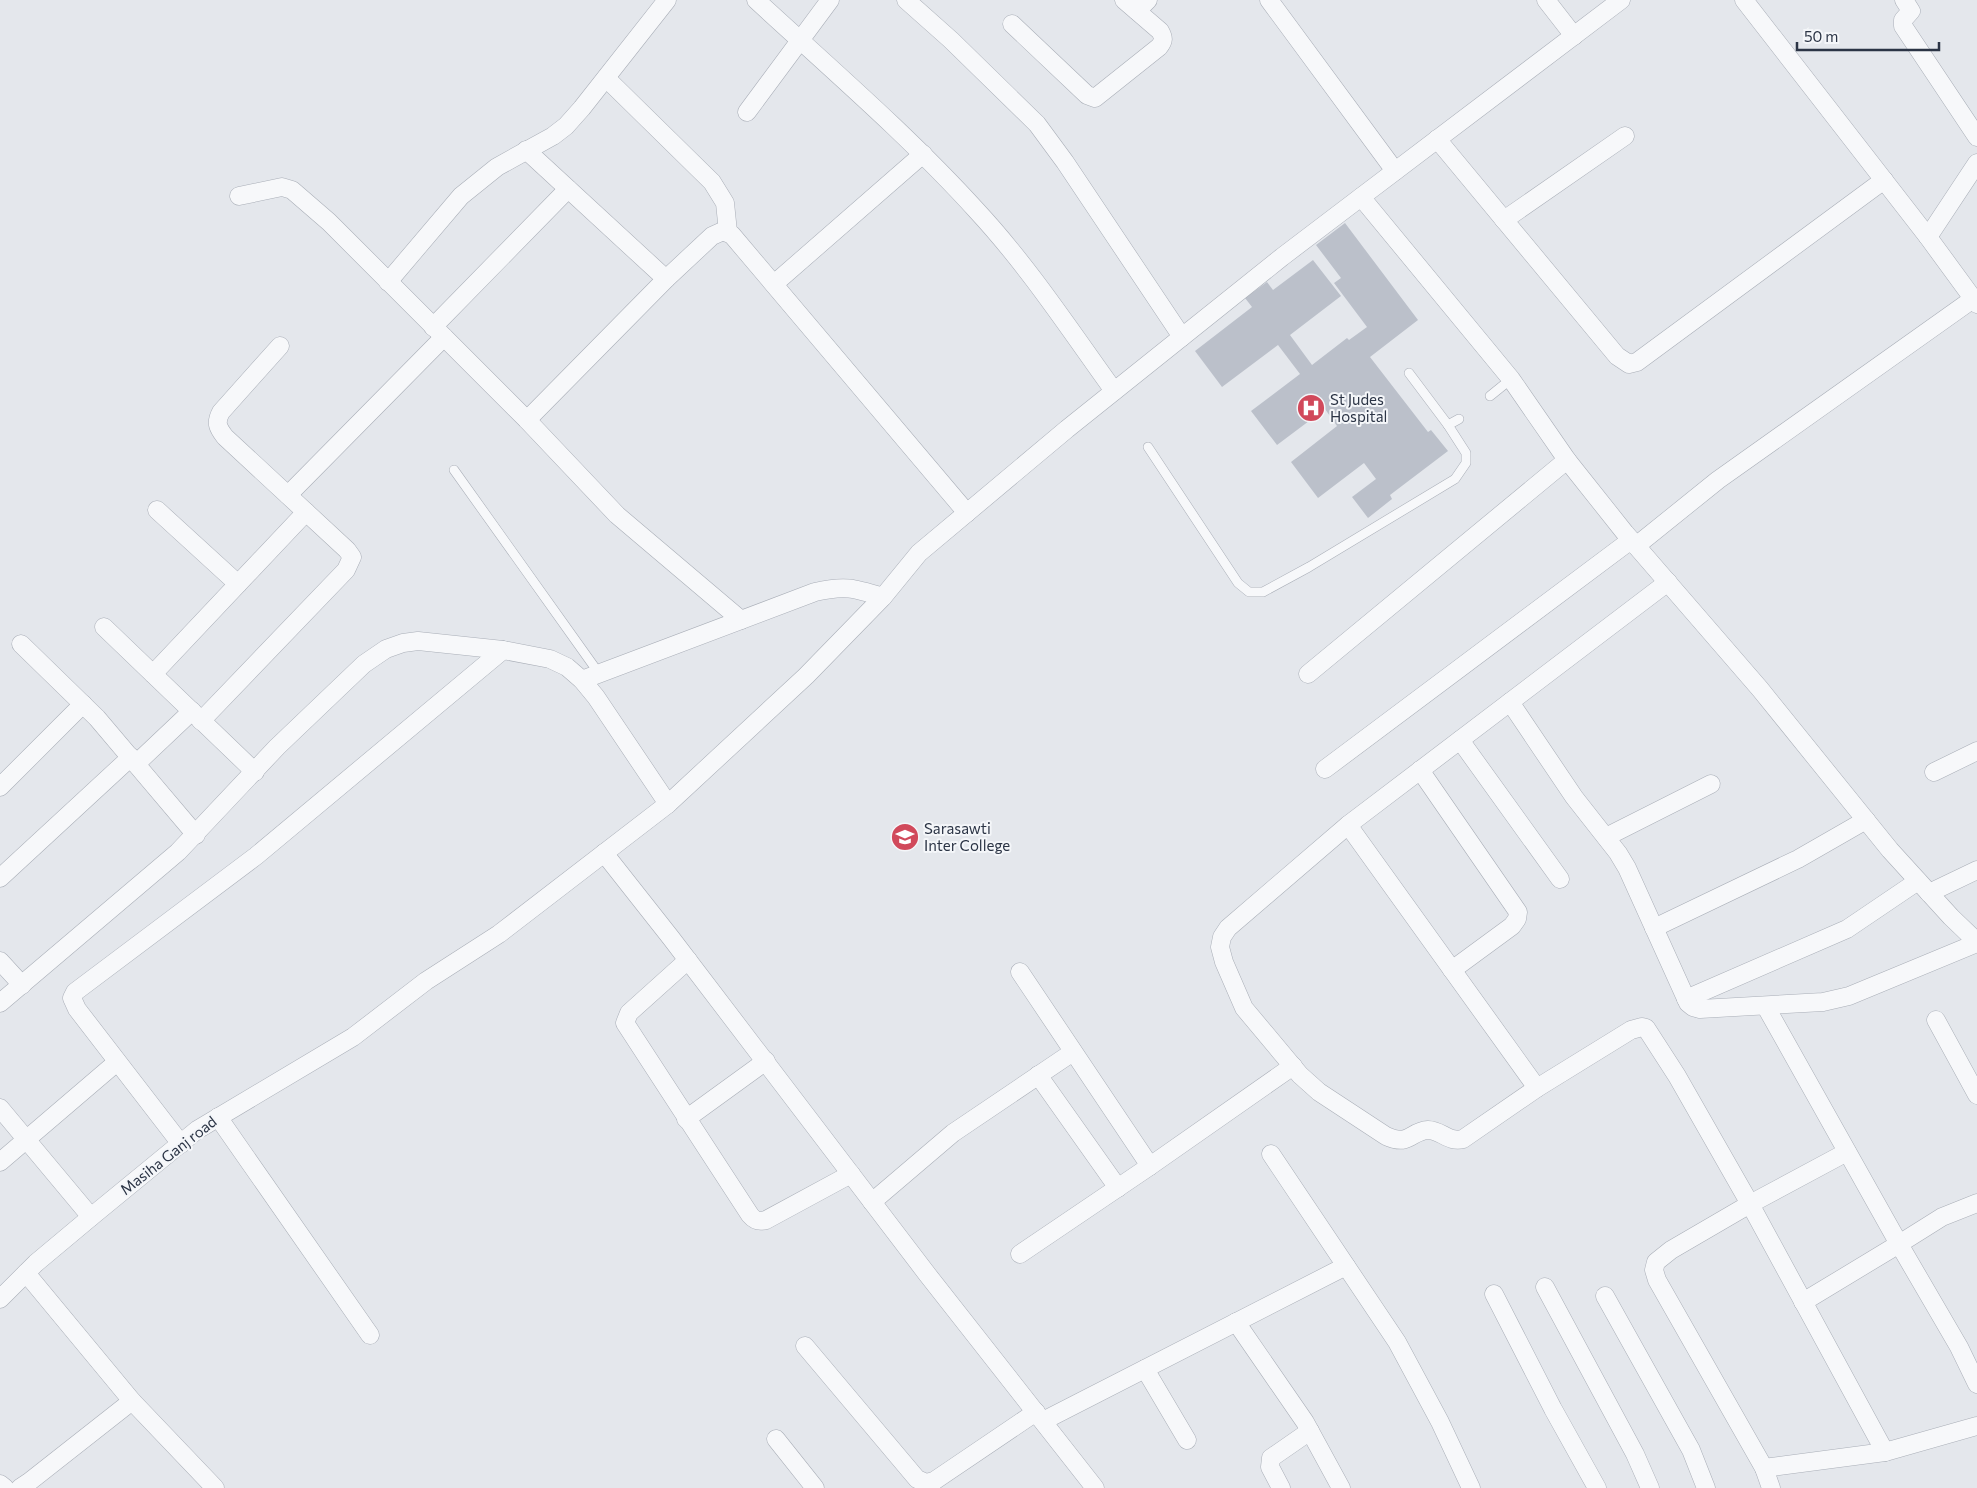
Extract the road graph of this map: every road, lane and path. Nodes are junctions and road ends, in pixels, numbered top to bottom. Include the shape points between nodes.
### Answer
1 (666, 0) edge
2 (756, 0) edge
3 (830, 0) edge
4 (906, 0) edge
5 (1269, 0) edge
6 (1546, 0) edge
7 (1621, 0) edge
8 (1744, 0) edge
9 (1904, 0) edge
10 (1136, 4) edge
11 (1012, 24) dead end
12 (1574, 36) junction
13 (799, 40) junction
14 (606, 78) junction
15 (747, 112) dead end
16 (1625, 136) dead end
17 (1977, 137) edge
18 (1437, 140) junction
19 (526, 150) junction
20 (923, 154) junction
21 (1977, 163) edge
22 (1395, 171) junction
23 (1884, 180) junction
24 (568, 189) junction
25 (239, 196) dead end
26 (1361, 197) junction
27 (1504, 220) junction
28 (728, 232) junction
29 (1928, 237) junction
30 (666, 279) junction
31 (388, 282) junction
32 (774, 284) junction
33 (1975, 302) edge
34 (438, 332) junction
35 (1182, 337) junction
36 (280, 346) dead end
37 (1409, 373) dead end
38 (1511, 379) junction
39 (1114, 391) junction
40 (1490, 396) dead end
41 (1459, 418) dead end
42 (527, 420) junction
43 (1448, 425) junction
44 (1148, 447) dead end
45 (1567, 460) junction
46 (454, 470) dead end
47 (288, 496) junction
48 (157, 510) dead end
49 (306, 512) junction
50 (967, 513) junction
51 (1634, 543) junction
52 (1668, 582) junction
53 (238, 584) junction
54 (883, 597) junction
55 (741, 620) junction
56 (104, 627) dead end
57 (21, 644) dead end
58 (503, 650) junction
59 (598, 672) junction
60 (154, 674) junction
61 (1308, 674) dead end
62 (582, 680) junction
63 (1510, 702) junction
64 (83, 704) junction
65 (197, 716) junction
66 (1460, 740) junction
67 (1977, 751) edge
68 (134, 760) junction
69 (1325, 769) dead end
70 (1420, 770) junction
71 (255, 772) junction
72 (1934, 772) dead end
73 (1712, 784) dead end
74 (0, 787) edge
75 (668, 804) junction
76 (1866, 820) junction
77 (1348, 825) junction
78 (196, 835) junction
79 (1606, 837) junction
80 (604, 853) junction
81 (1977, 870) edge
82 (0, 878) edge
83 (1560, 879) dead end
84 (1924, 887) junction
85 (1654, 928) junction
86 (1977, 943) edge
87 (688, 960) junction
88 (0, 961) edge
89 (1452, 970) junction
90 (1020, 972) dead end
91 (22, 985) junction
92 (1686, 999) junction
93 (0, 1003) edge
94 (1766, 1007) junction
95 (1936, 1020) dead end
96 (1073, 1052) junction
97 (766, 1061) junction
98 (117, 1062) junction
99 (1293, 1066) junction
100 (1038, 1075) junction
101 (1537, 1088) junction
102 (1977, 1094) edge
103 (0, 1108) edge
104 (218, 1117) junction
105 (686, 1118) junction
106 (26, 1140) junction
107 (181, 1144) junction
108 (1848, 1152) junction
109 (1271, 1154) dead end
110 (0, 1162) edge
111 (1150, 1166) junction
112 (851, 1174) junction
113 (1118, 1188) junction
114 (872, 1202) junction
115 (1977, 1203) edge
116 (1750, 1204) junction
117 (91, 1217) junction
118 (1899, 1244) junction
119 (1020, 1254) dead end
120 (1346, 1266) junction
121 (26, 1274) junction
122 (1546, 1287) dead end
123 (1494, 1294) dead end
124 (1605, 1296) dead end
125 (0, 1299) edge
126 (1803, 1302) junction
127 (1236, 1322) junction
128 (370, 1335) dead end
129 (805, 1346) dead end
130 (1145, 1369) junction
131 (1977, 1384) edge
132 (132, 1401) junction
133 (1039, 1417) junction
134 (1977, 1426) edge
135 (1310, 1431) junction
136 (776, 1439) dead end
137 (1187, 1440) dead end
138 (1885, 1452) junction
139 (1764, 1468) junction
140 (0, 1484) edge
141 (5, 1488) edge
142 (20, 1488) edge
143 (215, 1488) edge
144 (815, 1488) edge
145 (1095, 1488) edge
146 (1281, 1488) edge
147 (1340, 1488) edge
148 (1470, 1488) edge
149 (1597, 1488) edge
150 (1650, 1488) edge
151 (1706, 1488) edge
152 (1771, 1488) edge

1 - 14 street
2 - 13 street
3 - 13 street
4 - 35 street via 1037,124
5 - 22 street
6 - 12 street
7 - 12 street, Masiha Ganj road
8 - 23 street
9 - 17 street via 1911,11 1903,20 1903,26
10 - 11 street via 1160,31 1163,42 1095,98 1087,95
12 - 18 street, Masiha Ganj road
13 - 15 street
13 - 20 street
14 - 19 street via 566,126
14 - 28 street via 712,182 725,203
16 - 27 street
18 - 22 street, Masiha Ganj road
18 - 27 street
19 - 24 street
19 - 31 street via 497,167 461,196
20 - 32 street
20 - 39 street via 1010,248
21 - 29 street
22 - 26 street, Masiha Ganj road
23 - 27 street via 1637,362 1629,364 1616,356
23 - 29 street
24 - 30 street
24 - 34 street
25 - 31 street via 282,186 292,190
26 - 35 street, Masiha Ganj road
26 - 38 street
28 - 30 street via 712,236
28 - 32 street
29 - 33 street
30 - 42 street
31 - 34 street
32 - 50 street
33 - 51 street via 1718,480
34 - 42 street
34 - 47 street
35 - 39 street, Masiha Ganj road
36 - 47 street via 217,420 218,428 225,437
37 - 43 lane
38 - 40 lane
38 - 45 street
39 - 50 street, Masiha Ganj road
41 - 43 lane
42 - 55 street via 617,516
43 - 44 lane via 1466,453 1466,463 1455,479 1309,567 1255,594 1238,583
45 - 51 street
45 - 61 street
46 - 59 lane
47 - 49 street
48 - 53 street
49 - 53 street
49 - 65 street via 350,554 352,561
50 - 54 street, Masiha Ganj road via 920,553
51 - 52 street
51 - 69 street
52 - 63 street
52 - 76 street
53 - 60 street
54 - 55 street via 854,588 837,587
54 - 75 street, Masiha Ganj road via 806,676
55 - 59 street
56 - 60 street
57 - 64 street
58 - 62 street via 550,660 568,667
58 - 71 street via 418,641 386,649 364,664
58 - 98 street via 256,856 75,992 72,998 76,1010
59 - 62 street
60 - 65 street
62 - 75 street
63 - 66 street
63 - 79 street via 1574,797
64 - 68 street
64 - 74 street
65 - 68 street
65 - 71 street
66 - 70 street
66 - 83 street
67 - 72 street
68 - 78 street
68 - 82 street
70 - 77 street
70 - 89 street via 1518,912 1512,926
71 - 78 street
73 - 79 street
75 - 80 street, Masiha Ganj road
76 - 84 street
76 - 85 street via 1798,859
77 - 89 street
77 - 99 street via 1228,928 1222,937 1220,947 1224,962 1241,1000
78 - 91 street
79 - 85 street via 1627,868
80 - 87 street
80 - 104 street, Masiha Ganj road via 499,934 426,981 353,1037
81 - 84 street
84 - 86 street
84 - 92 street via 1847,929
85 - 92 street
86 - 94 street via 1849,996 1823,1002
87 - 97 street
87 - 105 street via 626,1017 626,1024
88 - 91 street
89 - 101 street
90 - 96 street
91 - 93 street
92 - 94 street via 1690,1006 1700,1009
94 - 108 street
95 - 102 street
96 - 100 street
96 - 111 street
97 - 105 street
97 - 112 street
98 - 106 street
98 - 107 street
99 - 101 street via 1319,1092 1397,1141 1430,1130 1453,1140 1462,1139
99 - 111 street
100 - 113 street
100 - 114 street via 953,1133
101 - 116 street via 1631,1030 1646,1028
103 - 106 street
104 - 107 street, Masiha Ganj road
104 - 128 street
105 - 112 street via 754,1220 760,1222
106 - 110 street
106 - 117 street
107 - 117 street, Masiha Ganj road
108 - 116 street
108 - 118 street
109 - 120 street
111 - 113 street
112 - 114 street
113 - 119 street
114 - 133 street
115 - 118 street via 1942,1217
116 - 126 street
116 - 139 street via 1670,1250 1656,1262 1654,1270
117 - 121 street, Masiha Ganj road
118 - 126 street
118 - 131 street
120 - 127 street
120 - 148 street via 1417,1377
121 - 125 street, Masiha Ganj road
121 - 132 street
122 - 150 street
123 - 149 street
124 - 151 street via 1691,1450
126 - 138 street
127 - 130 street
127 - 135 street
129 - 133 street via 917,1479 926,1483
130 - 133 street
130 - 137 street
132 - 142 street
132 - 143 street
133 - 145 street
134 - 138 street
135 - 146 street via 1271,1458 1270,1467
135 - 147 street
136 - 144 street
138 - 139 street
139 - 152 street
140 - 141 street

